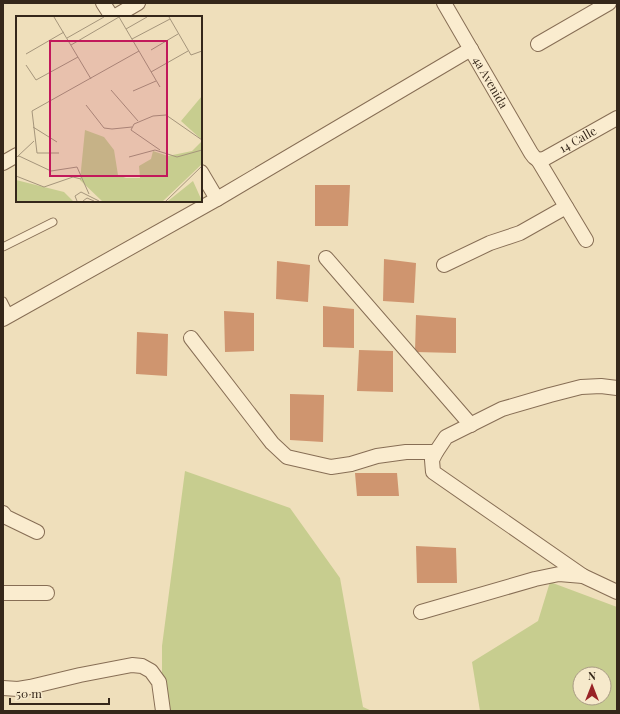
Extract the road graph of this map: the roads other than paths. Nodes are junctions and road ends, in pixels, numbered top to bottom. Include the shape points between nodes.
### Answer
1 (103, 3) edge
2 (138, 3) edge
3 (444, 3) edge
4 (609, 3) edge
5 (112, 16) edge
6 (115, 16) edge
7 (538, 44) dead end
8 (471, 49) junction
9 (617, 118) edge
10 (16, 156) edge
11 (538, 160) junction
12 (3, 163) edge
13 (202, 174) edge
14 (217, 199) junction
15 (566, 207) junction
16 (53, 222) dead end
17 (586, 240) dead end
18 (3, 247) edge
19 (326, 258) dead end
20 (444, 265) dead end
21 (3, 301) edge
22 (6, 317) edge
23 (191, 338) dead end
24 (617, 388) edge
25 (471, 425) junction
26 (436, 452) junction
27 (3, 513) edge
28 (37, 532) dead end
29 (584, 576) junction
30 (617, 592) edge
31 (3, 593) edge
32 (47, 593) dead end
33 (421, 612) dead end
34 (3, 688) edge
35 (163, 711) edge

1 - 5 street
2 - 6 street
3 - 8 street, 4a Avenida
4 - 7 street
8 - 11 street, 4a Avenida via 531,153
8 - 14 street
9 - 11 street, 14 Calle
10 - 12 street
11 - 15 street, 4a Avenida
13 - 14 street
14 - 22 street
15 - 17 street, 4a Avenida
15 - 20 street via 520,233 490,243
16 - 18 lane
19 - 25 street
21 - 22 lane
23 - 26 street via 272,443 287,457 331,467 377,456 406,452
24 - 25 street via 581,387 550,394 502,409
25 - 26 street via 446,437
26 - 29 street via 432,460 433,472
27 - 28 street via 6,517
29 - 30 street
29 - 33 street via 559,574 535,579
31 - 32 street
34 - 35 street via 18,689 132,665 142,666 151,671 159,682

